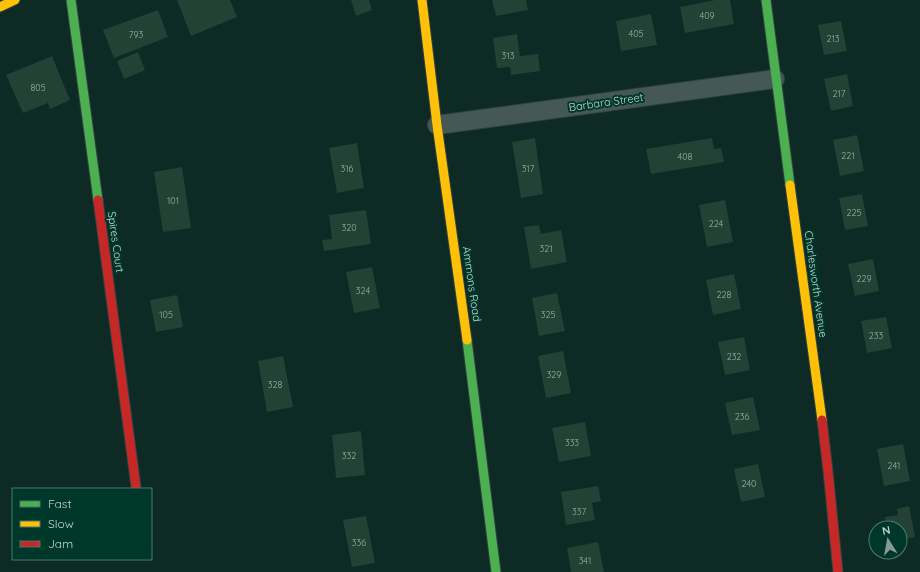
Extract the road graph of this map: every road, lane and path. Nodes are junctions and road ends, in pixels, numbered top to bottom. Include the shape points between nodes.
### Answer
1 (15, 0) edge
2 (71, 0) edge
3 (422, 0) edge
4 (766, 0) edge
5 (0, 7) edge
6 (775, 80) junction
7 (437, 125) junction
8 (136, 487) dead end
9 (496, 572) edge
10 (838, 572) edge

1 - 5 street
2 - 8 street, Spires Court
3 - 7 street, Ammons Road
4 - 6 street, Charlesworth Avenue
6 - 7 street, Barbara Street
6 - 10 street, Charlesworth Avenue via 825,439
7 - 9 street, Ammons Road

